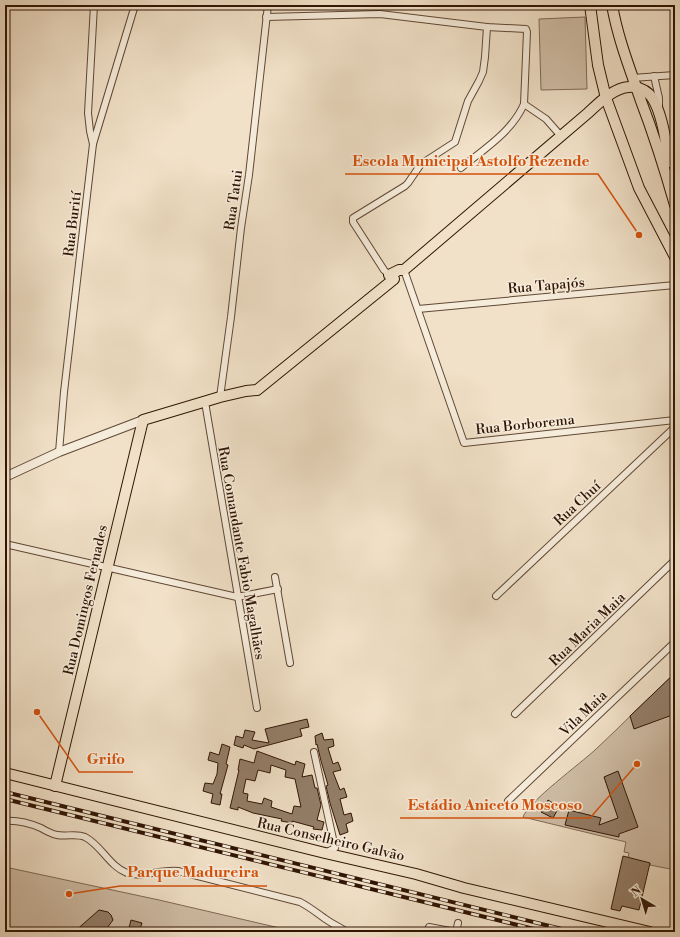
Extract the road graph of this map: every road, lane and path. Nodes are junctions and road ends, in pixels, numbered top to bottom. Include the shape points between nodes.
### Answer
1 (94, 5) edge
2 (136, 5) edge
3 (268, 5) edge
4 (590, 5) edge
5 (612, 5) edge
6 (266, 17) junction
7 (487, 27) junction
8 (675, 75) edge
9 (654, 76) junction
10 (634, 83) junction
11 (606, 98) junction
12 (524, 104) junction
13 (660, 116) junction
14 (561, 136) junction
15 (93, 144) junction
16 (664, 164) junction
17 (675, 164) edge
18 (461, 168) dead end
19 (675, 205) edge
20 (675, 257) edge
21 (404, 270) junction
22 (389, 275) junction
23 (675, 285) edge
24 (418, 309) junction
25 (220, 397) junction
26 (205, 402) junction
27 (143, 420) junction
28 (675, 420) edge
29 (675, 427) edge
30 (59, 452) junction
31 (5, 477) edge
32 (5, 544) edge
33 (675, 560) edge
34 (107, 567) junction
35 (275, 577) dead end
36 (278, 589) junction
37 (496, 596) dead end
38 (237, 597) junction
39 (675, 642) edge
40 (290, 663) dead end
41 (257, 708) dead end
42 (515, 714) dead end
43 (314, 752) dead end
44 (5, 773) edge
45 (55, 786) junction
46 (508, 801) dead end
47 (5, 821) edge
48 (325, 853) junction
49 (458, 923) dead end
50 (346, 932) edge
51 (427, 932) edge
52 (456, 932) edge
53 (650, 932) edge

1 - 15 street via 88,113
2 - 15 street, Rua Burití
3 - 6 street, Rua Tatui
4 - 11 main road via 598,66
5 - 10 main road via 616,28
6 - 7 street via 380,14
6 - 25 street, Rua Tatui via 249,175
7 - 12 street via 519,28 528,32
7 - 22 street via 482,72 469,98 454,142 421,164 405,186 353,218 353,222
8 - 9 street
9 - 10 street
9 - 13 street
10 - 11 main road
10 - 13 main road via 650,94
10 - 16 main road
11 - 14 main road
11 - 20 main road via 639,188
12 - 14 street via 546,119
12 - 18 street via 509,128
13 - 16 main road via 666,149
14 - 21 main road
15 - 30 street, Rua Burití
16 - 17 street
16 - 19 main road
21 - 22 main road
21 - 24 street, Rua Borborema
22 - 25 main road via 394,279 256,390
23 - 24 street, Rua Tapajós
24 - 28 street, Rua Borborema via 464,443
25 - 26 main road
26 - 27 main road
26 - 38 street, Rua Comandante Fabio Magalhães
27 - 30 street
27 - 34 main road, Rua Domingos Fernades
29 - 37 street, Rua Chuí
30 - 31 street
32 - 34 street
33 - 42 street, Rua Maria Maia
34 - 38 street
34 - 45 main road, Rua Domingos Fernades
35 - 36 street
36 - 38 street
36 - 40 street
38 - 41 street, Rua Comandante Fabio Magalhães
39 - 46 street, Vila Maia
43 - 48 street via 335,848
44 - 45 main road, Rua Conselheiro Galvão
45 - 48 main road, Rua Conselheiro Galvão
47 - 50 street via 24,822 56,835 84,836 127,873 178,871 300,902
48 - 53 main road, Rua Conselheiro Galvão
49 - 52 street
51 - 52 street via 429,927

